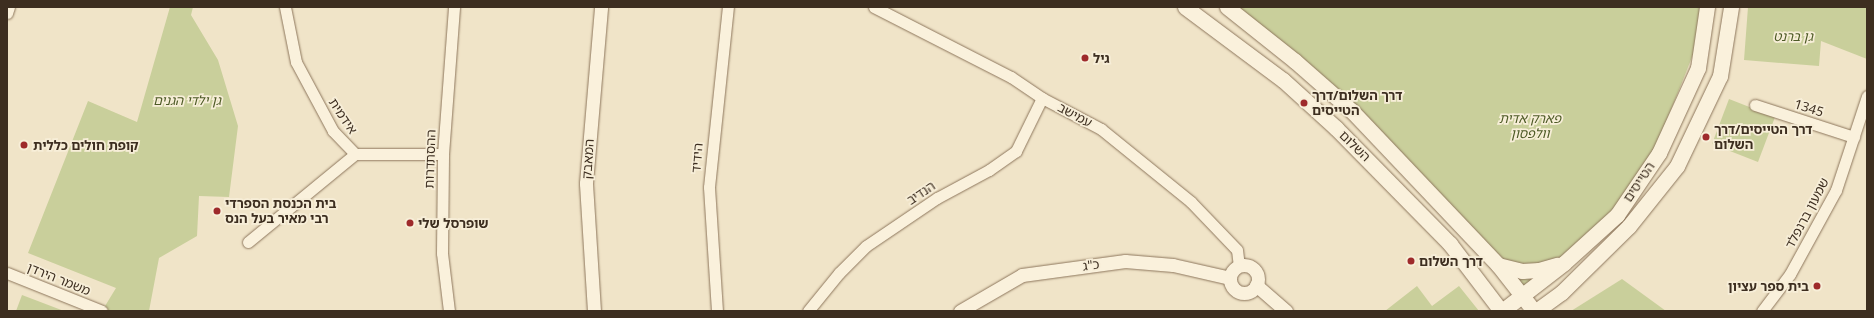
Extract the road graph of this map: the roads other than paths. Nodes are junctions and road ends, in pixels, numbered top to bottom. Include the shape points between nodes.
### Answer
1 (9, 7) edge
2 (285, 7) edge
3 (454, 7) edge
4 (601, 7) edge
5 (728, 7) edge
6 (874, 7) edge
7 (1185, 7) edge
8 (1227, 7) edge
9 (1707, 7) edge
10 (1731, 8) edge
11 (7, 13) edge
12 (1867, 96) edge
13 (1042, 98) junction
14 (1755, 105) dead end
15 (1854, 137) junction
16 (355, 154) junction
17 (444, 154) junction
18 (248, 242) dead end
19 (1564, 263) junction
20 (1498, 265) junction
21 (1239, 266) junction
22 (7, 274) edge
23 (1230, 278) junction
24 (1256, 286) junction
25 (1561, 293) junction
26 (1523, 296) junction
27 (102, 311) edge
28 (450, 311) edge
29 (594, 311) edge
30 (717, 311) edge
31 (808, 311) edge
32 (960, 311) edge
33 (1286, 311) edge
34 (1502, 311) edge
35 (1535, 311) edge
36 (1557, 311) edge
37 (1762, 311) edge

1 - 11 street
2 - 16 street, אידמית via 296,62 333,130
3 - 17 street, ההסתדרות
4 - 29 street, המאבק via 586,183
5 - 30 street, הידיד via 709,187
6 - 13 street, עמישב via 1011,77
7 - 34 main road, השלום via 1284,80 1336,128 1450,244
8 - 20 main road, השלום via 1296,60 1352,111
9 - 19 main road, הטייסים via 1698,68 1659,153 1617,215
10 - 25 main road, הטייסים via 1720,76 1677,166 1629,226
12 - 15 street, שמעון ברנפלד
13 - 21 street, עמישב via 1101,129 1190,202 1237,250
13 - 31 street, הנדיב via 1016,151 990,170 937,198 866,246 839,273
14 - 15 street, 1345
15 - 37 street, שמעון ברנפלד via 1836,190 1790,274
16 - 17 street, אידמית
16 - 18 street
17 - 28 street, ההסתדרות via 442,252
19 - 20 main road via 1539,270 1522,271
19 - 26 main road, הטייסים
20 - 26 main road, השלום
21 - 23 street
21 - 24 street via 1248,266 1254,270 1258,278
22 - 27 street, משמר הירדן
23 - 24 street via 1233,288 1242,293 1251,291
23 - 32 street, כ"ג via 1173,265 1125,260 1022,275
24 - 33 street
25 - 35 main road, הטייסים
25 - 36 main road
26 - 34 main road, הטייסים
26 - 35 main road, השלום

